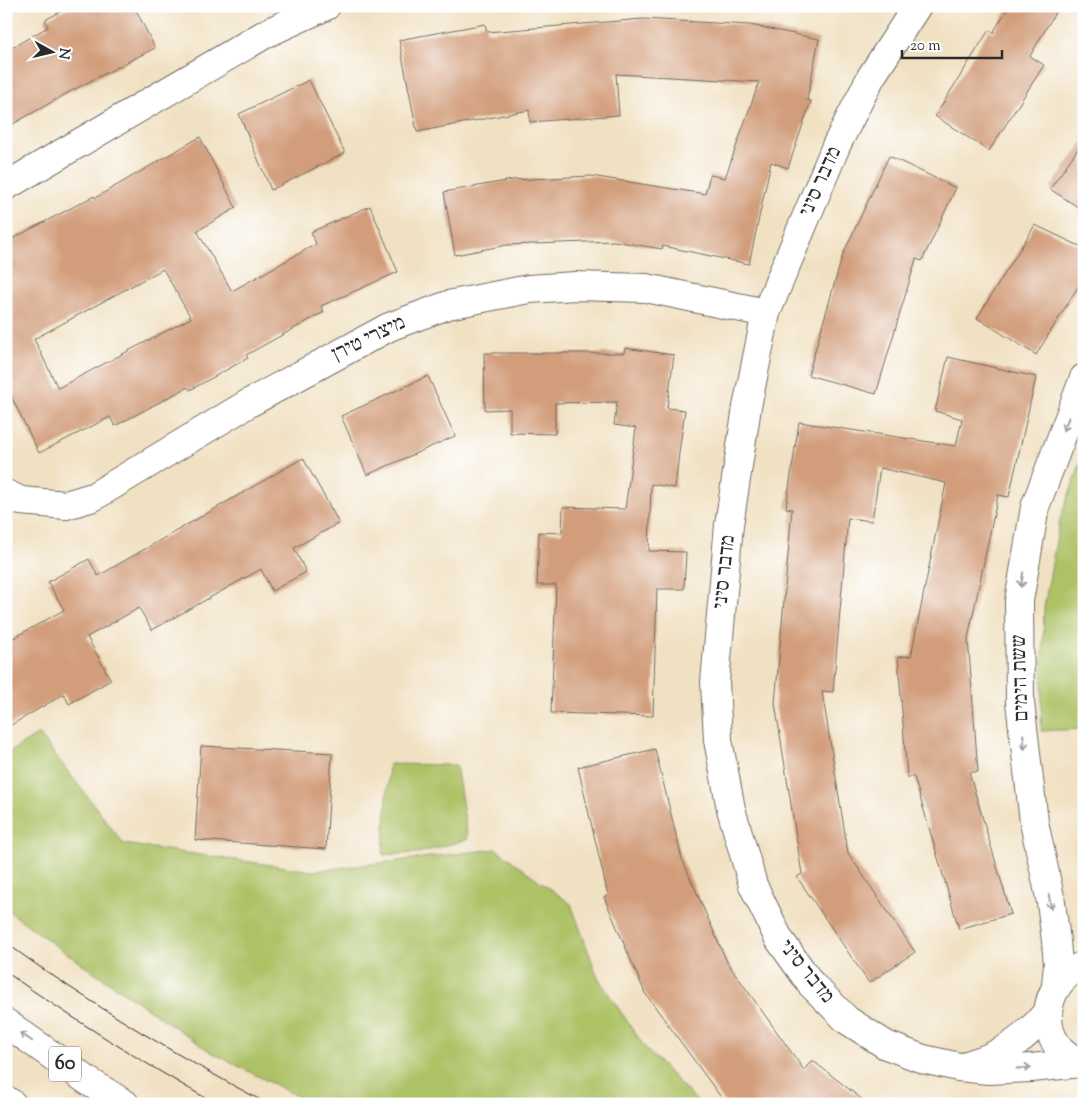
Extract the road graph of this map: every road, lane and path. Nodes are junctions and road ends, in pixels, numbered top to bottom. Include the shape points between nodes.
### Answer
1 (326, 6) edge
2 (914, 7) edge
3 (6, 186) edge
4 (766, 312) junction
5 (1084, 378) edge
6 (6, 494) edge
7 (1084, 965) edge
8 (1056, 985) junction
9 (1048, 1011) junction
10 (6, 1023) edge
11 (1082, 1063) edge
12 (958, 1067) junction
13 (6, 1100) edge
14 (12, 1104) edge
15 (125, 1104) edge

1 - 3 main road via 267,33
2 - 4 main road, מדבר סיני via 871,77 836,146
4 - 6 main road, מיצרי טירן via 646,288 575,286 529,289 448,305 389,327 249,403 93,497 66,505 21,501
4 - 12 main road, מדבר סיני via 737,466 715,682 718,740 731,809 753,884 779,939 811,984 846,1020 886,1045 923,1059
5 -> 8 main road, ששת הימים via 1035,507 1019,601 1020,702 1034,822 1056,941
7 - 8 main road
8 - 9 main road, ששת הימים
9 - 11 main road via 1052,1037 1066,1054
9 - 12 main road, מדבר סיני via 1019,1042 984,1060
15 -> 10 main road, 60
12 -> 11 main road, מדבר סיני via 989,1070
13 - 14 main road

